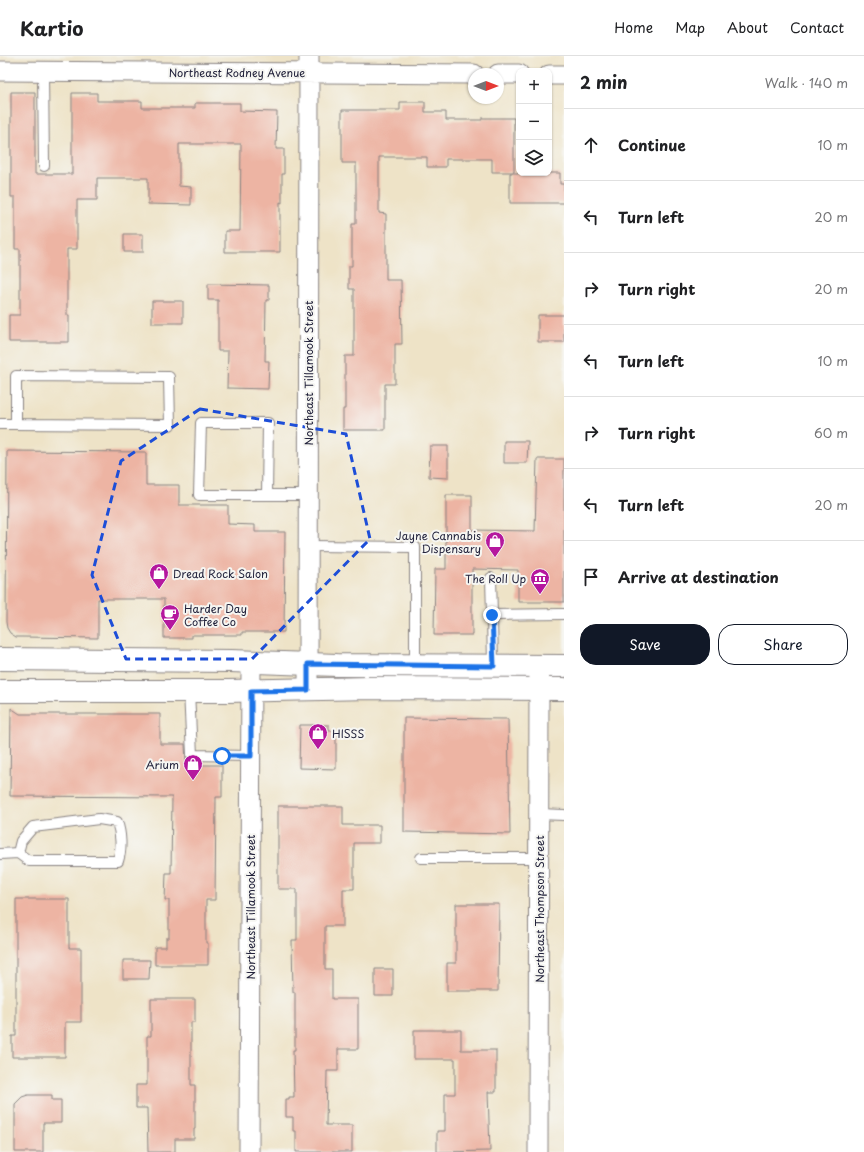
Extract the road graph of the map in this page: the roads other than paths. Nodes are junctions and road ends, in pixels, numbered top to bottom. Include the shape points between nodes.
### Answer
1 (309, 64) edge
2 (0, 71) edge
3 (43, 72) junction
4 (468, 74) edge
5 (504, 74) edge
6 (516, 74) edge
7 (552, 75) edge
8 (564, 75) edge
9 (44, 166) dead end
10 (0, 424) edge
11 (16, 424) junction
12 (308, 494) junction
13 (267, 495) junction
14 (308, 546) junction
15 (492, 578) dead end
16 (564, 614) edge
17 (492, 615) junction
18 (0, 659) edge
19 (251, 662) junction
20 (308, 664) junction
21 (416, 666) junction
22 (494, 666) junction
23 (539, 666) junction
24 (564, 666) edge
25 (540, 689) junction
26 (564, 689) edge
27 (308, 690) junction
28 (0, 691) edge
29 (189, 691) junction
30 (251, 691) junction
31 (251, 756) junction
32 (539, 814) junction
33 (564, 815) edge
34 (18, 852) junction
35 (0, 854) edge
36 (421, 858) dead end
37 (539, 858) junction
38 (249, 1152) edge
39 (538, 1152) edge

1 - 3 street, Northeast Rodney Avenue
1 - 4 street, Northeast Rodney Avenue
1 - 12 street, Northeast Tillamook Street
2 - 3 street, Northeast Rodney Avenue
3 - 9 lane
5 - 6 street
7 - 8 street
10 - 11 lane
11 - 11 lane via 170,425 169,377 16,376
12 - 13 lane
12 - 14 street, Northeast Tillamook Street
13 - 13 lane via 199,495 201,424 268,424
14 - 20 street, Northeast Tillamook Street
14 - 21 lane via 415,547
15 - 17 lane
16 - 17 lane
17 - 22 lane
18 - 19 main road
19 - 20 main road
19 - 30 street, Northeast Tillamook Street
20 - 21 main road
20 - 27 street, Northeast Tillamook Street
21 - 22 main road
22 - 23 main road
23 - 24 main road
23 - 25 street, Northeast Thompson Street
25 - 26 main road
25 - 27 main road
25 - 32 street, Northeast Thompson Street
27 - 30 main road
28 - 29 main road
29 - 30 main road
29 - 31 lane via 192,755
30 - 31 street, Northeast Tillamook Street
31 - 38 street, Northeast Tillamook Street
32 - 33 lane
32 - 37 street, Northeast Thompson Street
34 - 34 lane via 29,861 118,861 120,829 117,822 99,819 33,827 21,841
34 - 35 lane
36 - 37 lane
37 - 39 street, Northeast Thompson Street

